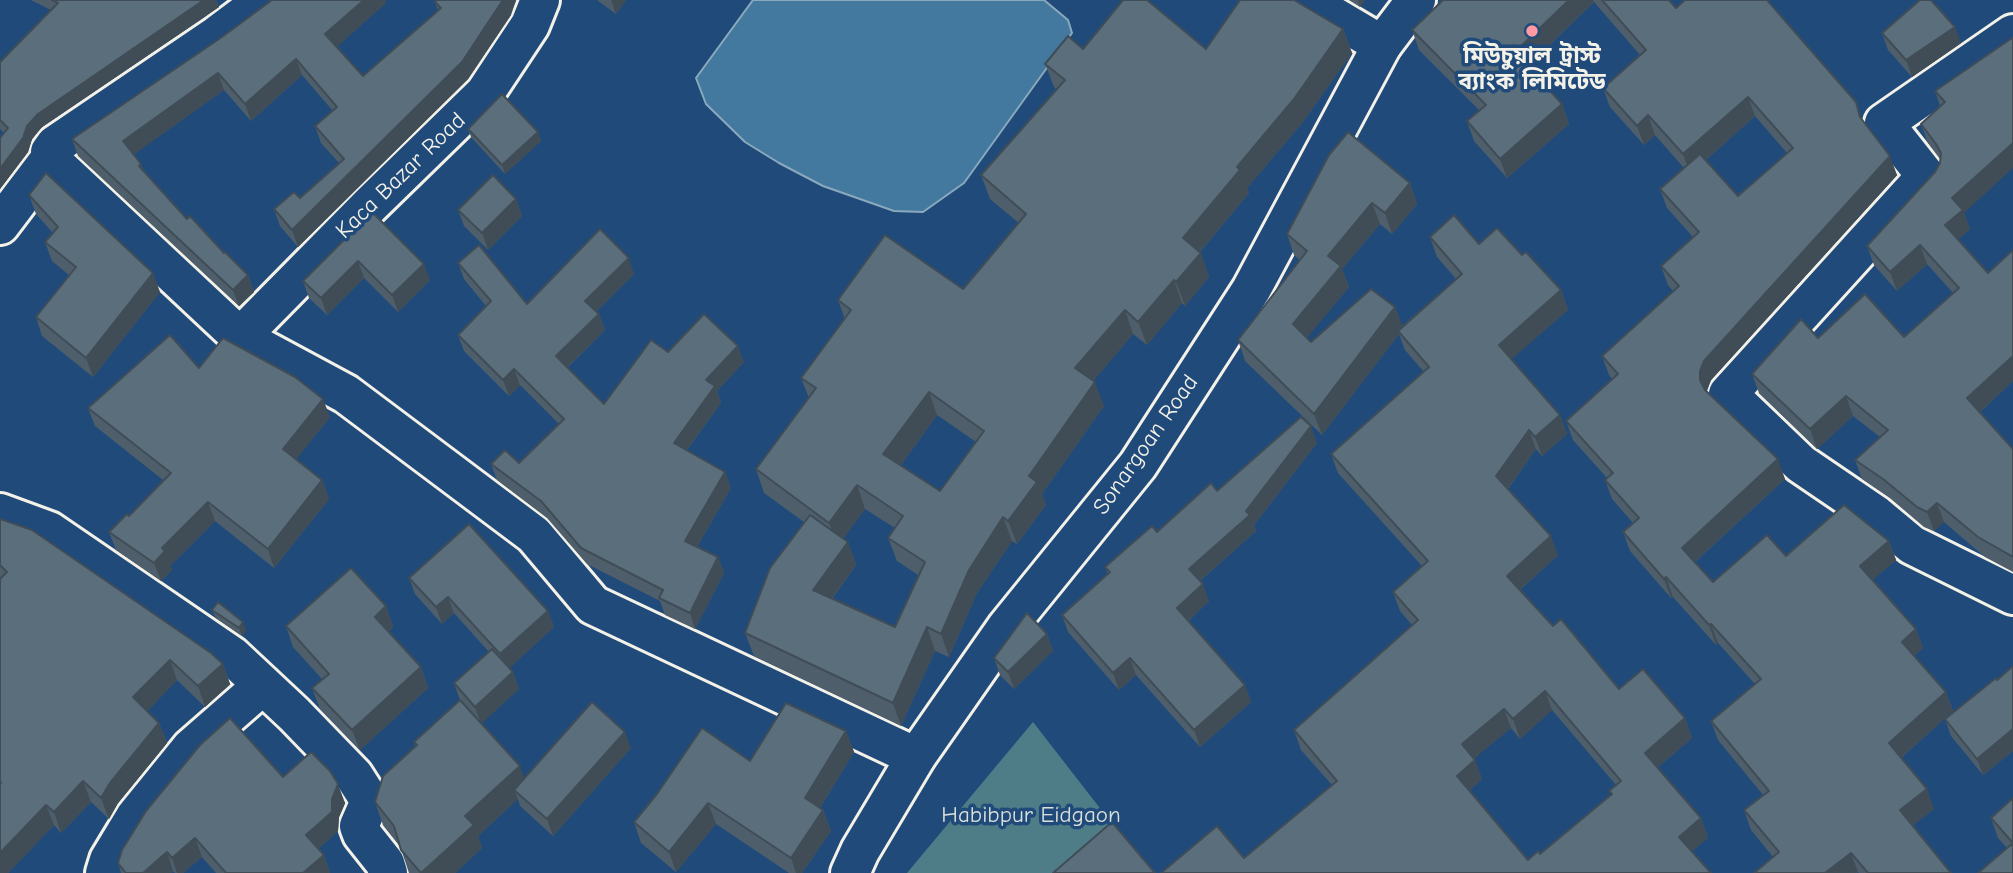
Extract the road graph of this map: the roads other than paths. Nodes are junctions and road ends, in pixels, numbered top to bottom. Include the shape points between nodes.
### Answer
1 (264, 0) edge
2 (540, 0) edge
3 (1306, 0) edge
4 (1416, 0) edge
5 (2011, 38) edge
6 (1382, 45) junction
7 (50, 159) junction
8 (0, 225) edge
9 (240, 337) junction
10 (0, 513) edge
11 (2013, 595) edge
12 (263, 685) junction
13 (916, 757) junction
14 (105, 873) edge
15 (388, 873) edge
16 (850, 873) edge

1 - 7 street via 55,145
2 - 9 street, Kaca Bazar Road via 530,25 485,93
3 - 6 street
4 - 6 street, Sonargoan Road
5 - 11 street via 1884,123 1926,176 1728,394 1801,464 1912,545
6 - 13 street, Sonargoan Road via 1251,290 1138,465 1006,628
7 - 8 street
7 - 9 street
9 - 13 street via 346,394 534,535 593,605
10 - 12 street via 49,531 232,656
12 - 14 street via 191,748 135,817
12 - 15 street via 354,776 370,801 359,826
13 - 16 street, Sonargoan Road

